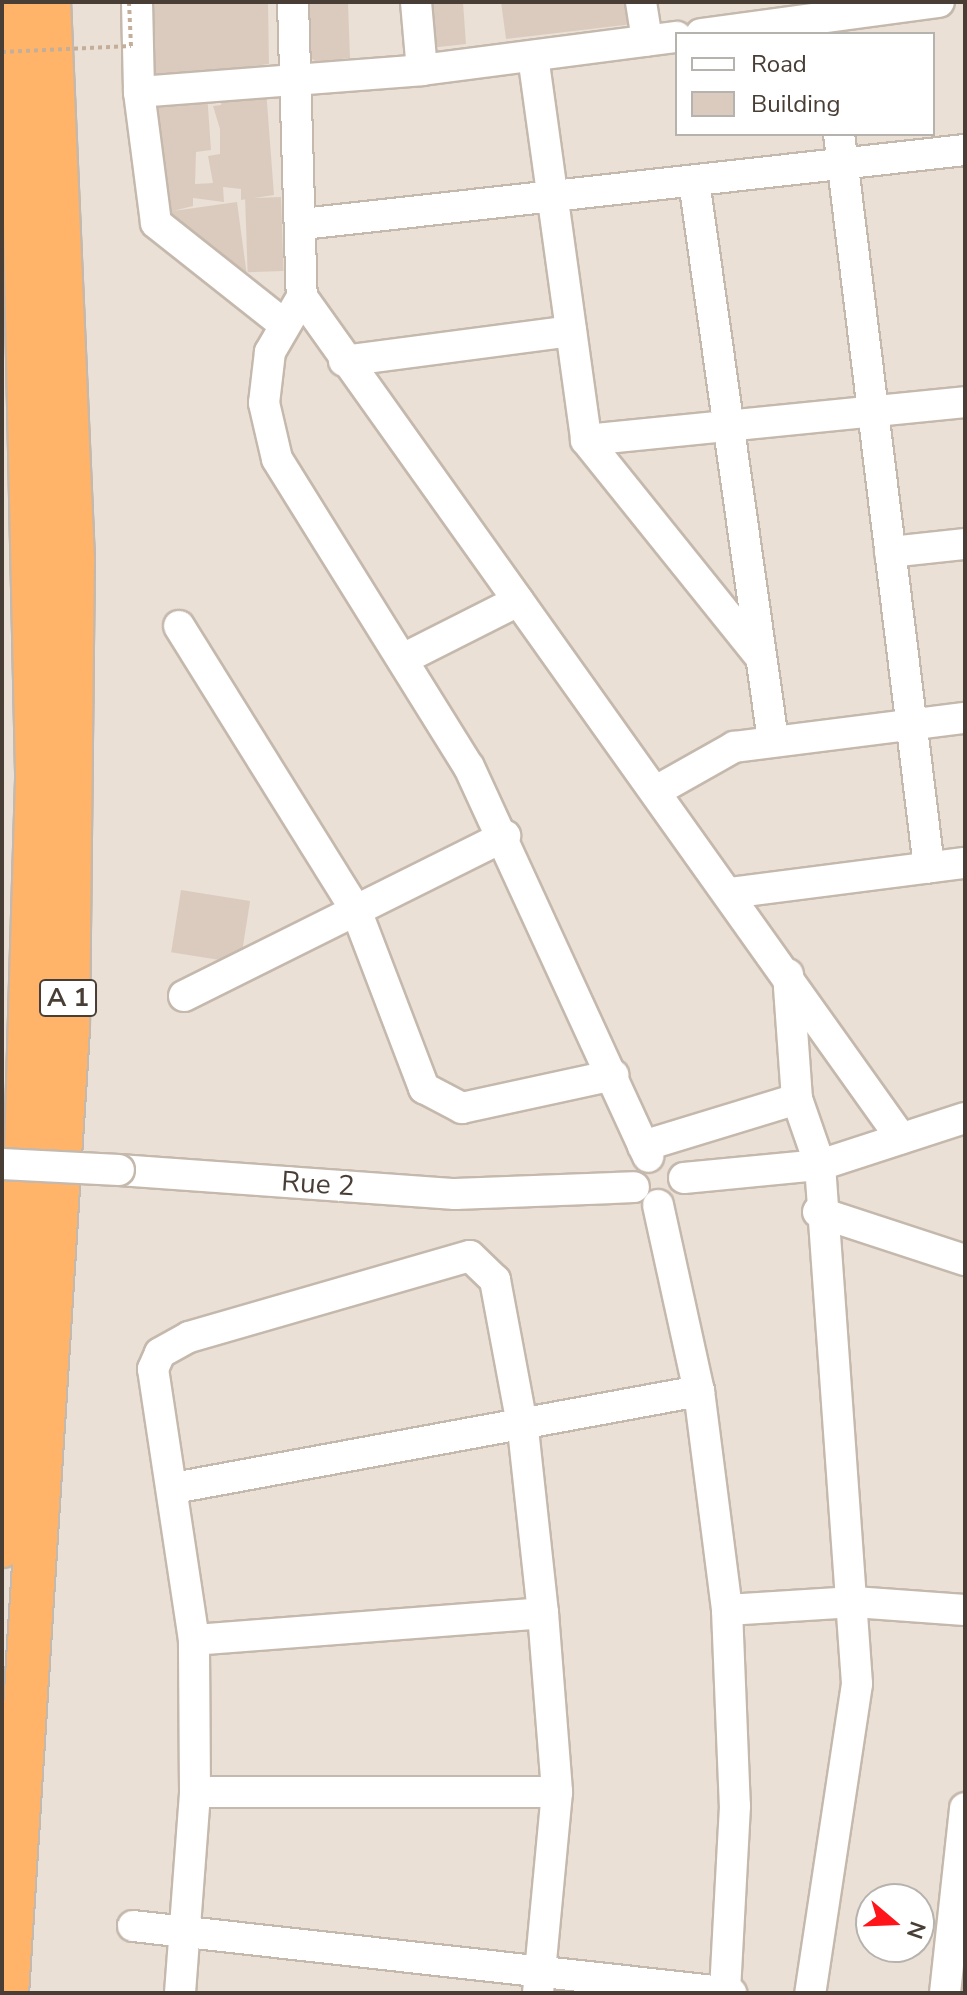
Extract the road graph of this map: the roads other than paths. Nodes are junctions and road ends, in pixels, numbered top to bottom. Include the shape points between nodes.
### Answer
1 (12, 2) edge
2 (49, 2) edge
3 (137, 2) edge
4 (293, 2) edge
5 (416, 2) edge
6 (641, 2) edge
7 (939, 2) edge
8 (826, 26) edge
9 (732, 32) edge
10 (675, 37) edge
11 (647, 41) junction
12 (533, 56) junction
13 (422, 70) junction
14 (301, 81) junction
15 (139, 92) junction
16 (839, 136) edge
17 (965, 150) edge
18 (843, 164) junction
19 (694, 181) junction
20 (553, 196) junction
21 (303, 224) junction
22 (302, 297) junction
23 (282, 323) junction
24 (571, 331) junction
25 (344, 361) junction
26 (965, 402) edge
27 (873, 412) junction
28 (725, 429) junction
29 (586, 440) junction
30 (965, 544) edge
31 (890, 552) junction
32 (518, 601) junction
33 (179, 626) dead end
34 (759, 655) junction
35 (405, 658) junction
36 (965, 718) edge
37 (911, 724) junction
38 (773, 740) junction
39 (656, 791) junction
40 (505, 836) junction
41 (965, 863) edge
42 (929, 867) junction
43 (730, 893) junction
44 (356, 910) junction
45 (787, 972) junction
46 (184, 996) dead end
47 (613, 1075) junction
48 (797, 1099) junction
49 (965, 1118) edge
50 (901, 1138) junction
51 (645, 1151) junction
52 (2, 1164) edge
53 (820, 1165) junction
54 (684, 1178) junction
55 (646, 1196) junction
56 (818, 1212) junction
57 (965, 1260) edge
58 (699, 1391) junction
59 (523, 1429) junction
60 (174, 1488) junction
61 (2, 1546) edge
62 (854, 1602) junction
63 (727, 1610) junction
64 (965, 1610) edge
65 (543, 1613) junction
66 (194, 1640) junction
67 (195, 1792) junction
68 (557, 1792) junction
69 (965, 1808) edge
70 (133, 1926) dead end
71 (188, 1933) junction
72 (539, 1984) edge
73 (7, 1993) edge
74 (180, 1993) edge
75 (727, 1993) edge
76 (810, 1993) edge
77 (945, 1993) edge

1 - 61 highway, A 1 via 24,146 37,741 24,1218
2 - 73 highway, A 1 via 73,560 68,1028
3 - 15 street
4 - 14 street
5 - 13 street
6 - 11 street
7 - 8 street
8 - 9 street
10 - 11 street
11 - 12 street
12 - 13 street
12 - 20 street
13 - 14 street
14 - 15 street
14 - 21 street
15 - 23 street via 156,223
16 - 18 street
17 - 18 street
18 - 19 street
18 - 27 street
19 - 20 street
19 - 28 street
20 - 21 street
20 - 24 street
21 - 22 street
22 - 23 street
22 - 25 street
23 - 35 street via 264,403 277,459
24 - 25 street
24 - 29 street
25 - 32 street
26 - 27 street
27 - 28 street
27 - 31 street
28 - 29 street
28 - 34 street
29 - 34 street
30 - 31 street
31 - 37 street
32 - 35 street
32 - 39 street
33 - 44 street
34 - 38 street
35 - 40 street
36 - 37 street
37 - 38 street
37 - 42 street
38 - 39 street via 716,753
39 - 43 street
40 - 44 street
40 - 47 street
41 - 42 street
42 - 43 street
43 - 45 street
44 - 46 street
44 - 47 street via 414,1068 435,1098 462,1108
45 - 48 street
45 - 50 street
47 - 51 street
48 - 51 street
48 - 53 street
49 - 50 street
50 - 53 street
51 - 54 street via 672,1158
51 - 55 street
52 - 55 street, Rue 2, bridge via 455,1194
53 - 54 street
53 - 56 street
54 - 55 street via 679,1194
55 - 58 street
56 - 57 street
56 - 62 street
58 - 59 street
58 - 63 street
59 - 60 street
59 - 60 street via 495,1280 470,1256 171,1344 152,1380
59 - 65 street
60 - 66 street
62 - 63 street
62 - 64 street
62 - 76 street via 857,1684
63 - 75 street via 735,1806
65 - 66 street
65 - 68 street
66 - 67 street
67 - 68 street
67 - 71 street
68 - 72 street
69 - 77 street
70 - 71 street
71 - 72 street
71 - 74 street
72 - 75 street

